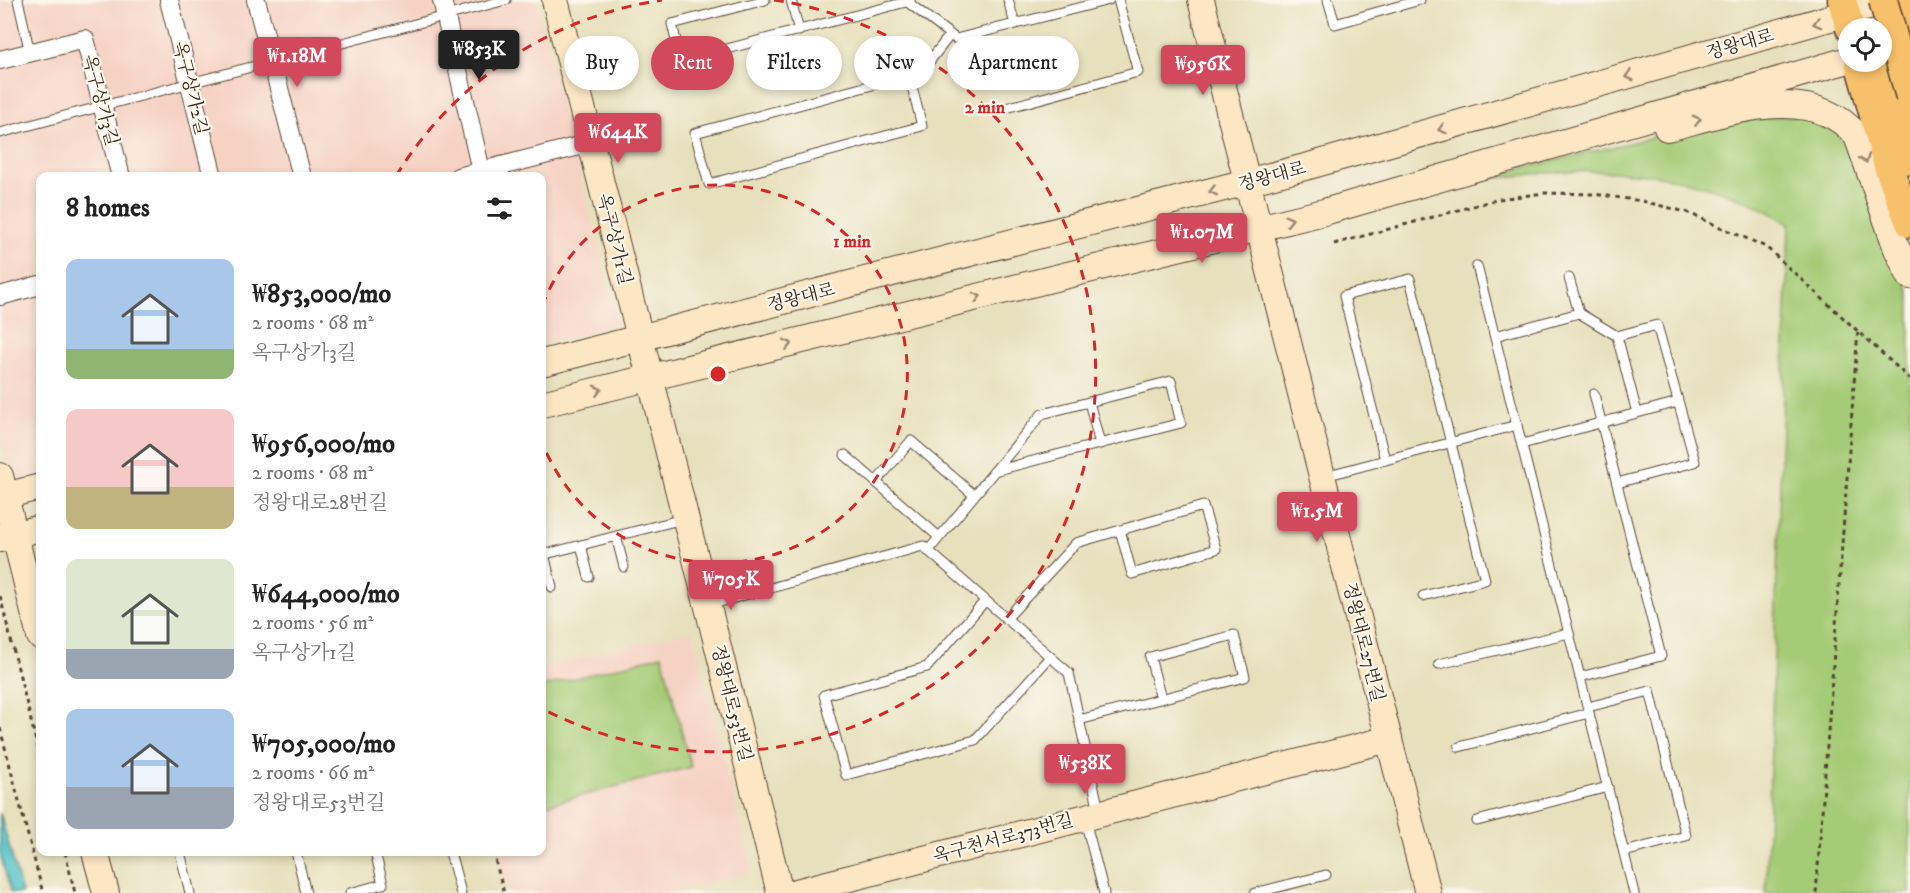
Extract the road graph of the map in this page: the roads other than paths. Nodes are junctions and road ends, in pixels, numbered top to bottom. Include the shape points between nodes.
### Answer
1 (18, 0) edge
2 (169, 0) edge
3 (256, 0) edge
4 (506, 0) edge
5 (555, 0) edge
6 (765, 0) edge
7 (791, 0) edge
8 (910, 0) edge
9 (1008, 0) edge
10 (1109, 0) edge
11 (1118, 0) edge
12 (1201, 0) edge
13 (1328, 0) edge
14 (1420, 0) edge
15 (1883, 0) edge
16 (1893, 0) edge
17 (1901, 0) edge
18 (443, 8) edge
19 (1851, 11) edge
20 (1015, 24) junction
21 (1910, 29) edge
22 (799, 31) junction
23 (950, 34) junction
24 (1910, 43) edge
25 (1892, 49) edge
26 (30, 52) junction
27 (935, 54) edge
28 (0, 60) edge
29 (271, 62) junction
30 (1838, 63) edge
31 (1862, 72) edge
32 (1885, 72) edge
33 (190, 83) junction
34 (911, 85) joint
35 (1910, 97) edge
36 (102, 106) junction
37 (1006, 108) dead end
38 (0, 133) edge
39 (591, 143) junction
40 (1516, 155) junction
41 (1910, 160) edge
42 (481, 171) junction
43 (120, 172) edge
44 (212, 172) edge
45 (301, 172) edge
46 (477, 172) edge
47 (1247, 182) junction
48 (1910, 223) edge
49 (1259, 228) junction
50 (1477, 266) dead end
51 (1910, 276) edge
52 (1569, 278) dead end
53 (36, 286) edge
54 (0, 296) edge
55 (1579, 313) junction
56 (1495, 336) junction
57 (1617, 336) junction
58 (640, 339) junction
59 (546, 362) edge
60 (650, 378) junction
61 (1594, 394) dead end
62 (1089, 402) junction
63 (1678, 402) junction
64 (546, 403) edge
65 (1637, 413) junction
66 (1602, 423) junction
67 (1517, 425) junction
68 (1451, 442) junction
69 (1100, 444) junction
70 (1522, 444) junction
71 (845, 455) dead end
72 (1385, 460) junction
73 (994, 471) junction
74 (1322, 477) junction
75 (876, 482) junction
76 (1617, 483) junction
77 (36, 487) edge
78 (2, 490) edge
79 (974, 495) junction
80 (686, 519) junction
81 (36, 529) edge
82 (1120, 530) junction
83 (616, 536) junction
84 (8, 537) edge
85 (939, 537) junction
86 (581, 545) junction
87 (927, 551) junction
88 (546, 553) edge
89 (546, 565) edge
90 (624, 567) dead end
91 (589, 577) dead end
92 (552, 587) dead end
93 (1423, 596) dead end
94 (985, 601) junction
95 (708, 605) junction
96 (1006, 619) junction
97 (36, 624) edge
98 (1569, 633) junction
99 (1050, 657) junction
100 (1439, 664) dead end
101 (1580, 677) junction
102 (1161, 699) junction
103 (1589, 710) junction
104 (1079, 720) junction
105 (1389, 739) junction
106 (1459, 747) dead end
107 (1608, 788) junction
108 (1092, 815) junction
109 (1477, 821) dead end
110 (1624, 852) junction
111 (96, 856) edge
112 (181, 856) edge
113 (297, 856) edge
114 (376, 856) edge
115 (451, 856) edge
116 (1326, 875) dead end
117 (1633, 891) edge
118 (106, 893) edge
119 (190, 893) edge
120 (306, 893) edge
121 (350, 893) edge
122 (461, 893) edge
123 (780, 893) edge
124 (792, 893) edge
125 (1104, 893) edge
126 (1255, 893) edge
127 (1428, 893) edge

1 - 26 lane
2 - 33 street, 옥구상가2길
3 - 29 street
4 - 18 lane
5 - 39 street, 옥구상가1길
6 - 22 lane via 672,24 681,61
7 - 22 lane
8 - 22 lane
8 - 23 lane
9 - 20 lane
10 - 20 lane
11 - 37 lane via 1138,72
12 - 47 street, 정왕대로27번길
13 - 14 lane via 1335,24
15 - 35 main road, bridge
16 - 19 street, 정왕대로
17 - 21 main road
18 - 29 lane
18 - 42 street
19 -> 47 street, 정왕대로
20 - 23 lane via 956,39
23 - 27 lane
24 - 25 street
26 - 28 street, 옥구상가3길
26 - 36 street, 옥구상가3길 via 85,39
29 - 33 lane
29 - 45 street
30 - 40 street
31 - 48 main road via 1889,169
32 - 41 main road
33 - 36 lane
33 - 44 street, 옥구상가2길
34 - 34 lane via 909,75 695,133 709,184 922,126
36 - 38 lane
36 - 43 street, 옥구상가3길
39 - 42 street
39 - 58 street, 옥구상가1길
49 -> 40 street
40 -> 51 street via 1594,147 1735,111 1795,105 1822,111 1857,136
42 - 46 street
47 - 49 street, 정왕대로27번길
47 -> 58 street, 정왕대로
60 -> 49 street
49 - 74 street, 정왕대로27번길
50 - 56 lane
52 - 55 lane
53 - 54 street
55 - 56 lane
55 - 57 lane
56 - 67 lane
57 - 63 lane via 1657,325
57 - 65 lane
58 - 59 street, 정왕대로
58 - 60 street, 정왕대로53번길
64 -> 60 street
60 - 80 street, 정왕대로53번길
61 - 66 lane
62 - 69 lane
62 - 69 lane via 1171,381 1181,423
62 - 73 lane via 1042,414
63 - 65 lane
63 - 76 lane via 1695,462
65 - 66 lane
66 - 70 lane
66 - 76 lane
67 - 68 lane
67 - 70 lane
68 - 72 lane
68 - 72 lane via 1410,279 1344,296
68 - 93 lane via 1485,580
69 - 73 lane
70 - 98 lane
71 - 75 lane
72 - 74 lane
73 - 79 lane
74 - 105 street, 정왕대로27번길
75 - 79 lane via 911,441
75 - 85 lane
76 - 101 lane via 1660,656
77 - 78 street
78 - 84 street
79 - 85 lane
80 - 83 lane
80 - 95 street, 정왕대로53번길
81 - 84 street
82 - 82 lane via 1203,506 1216,549 1132,574
82 - 96 lane via 1076,543
83 - 86 lane
83 - 90 lane
84 - 97 street
85 - 87 lane
86 - 88 lane
86 - 91 lane
87 - 94 lane
87 - 95 lane via 923,546
89 - 92 lane
94 - 96 lane
94 - 99 lane via 927,667 824,695 846,775 975,740
95 - 123 street, 정왕대로53번길
96 - 99 lane
98 - 100 lane
98 - 101 lane
99 - 104 lane via 1069,673
101 - 103 lane
102 - 102 lane via 1245,677 1234,635 1150,657
102 - 104 lane
103 - 106 lane
103 - 107 lane
103 - 110 lane via 1650,691 1653,702 1686,836
104 - 108 lane
105 - 108 street, 옥구천서로373번길
105 - 127 street, 정왕대로27번길
107 - 109 lane
107 - 110 lane
108 - 124 street, 옥구천서로373번길
108 - 125 lane
110 - 117 lane
111 - 118 street
112 - 119 lane
113 - 120 lane
114 - 121 lane via 383,884
115 - 122 lane
116 - 126 lane

